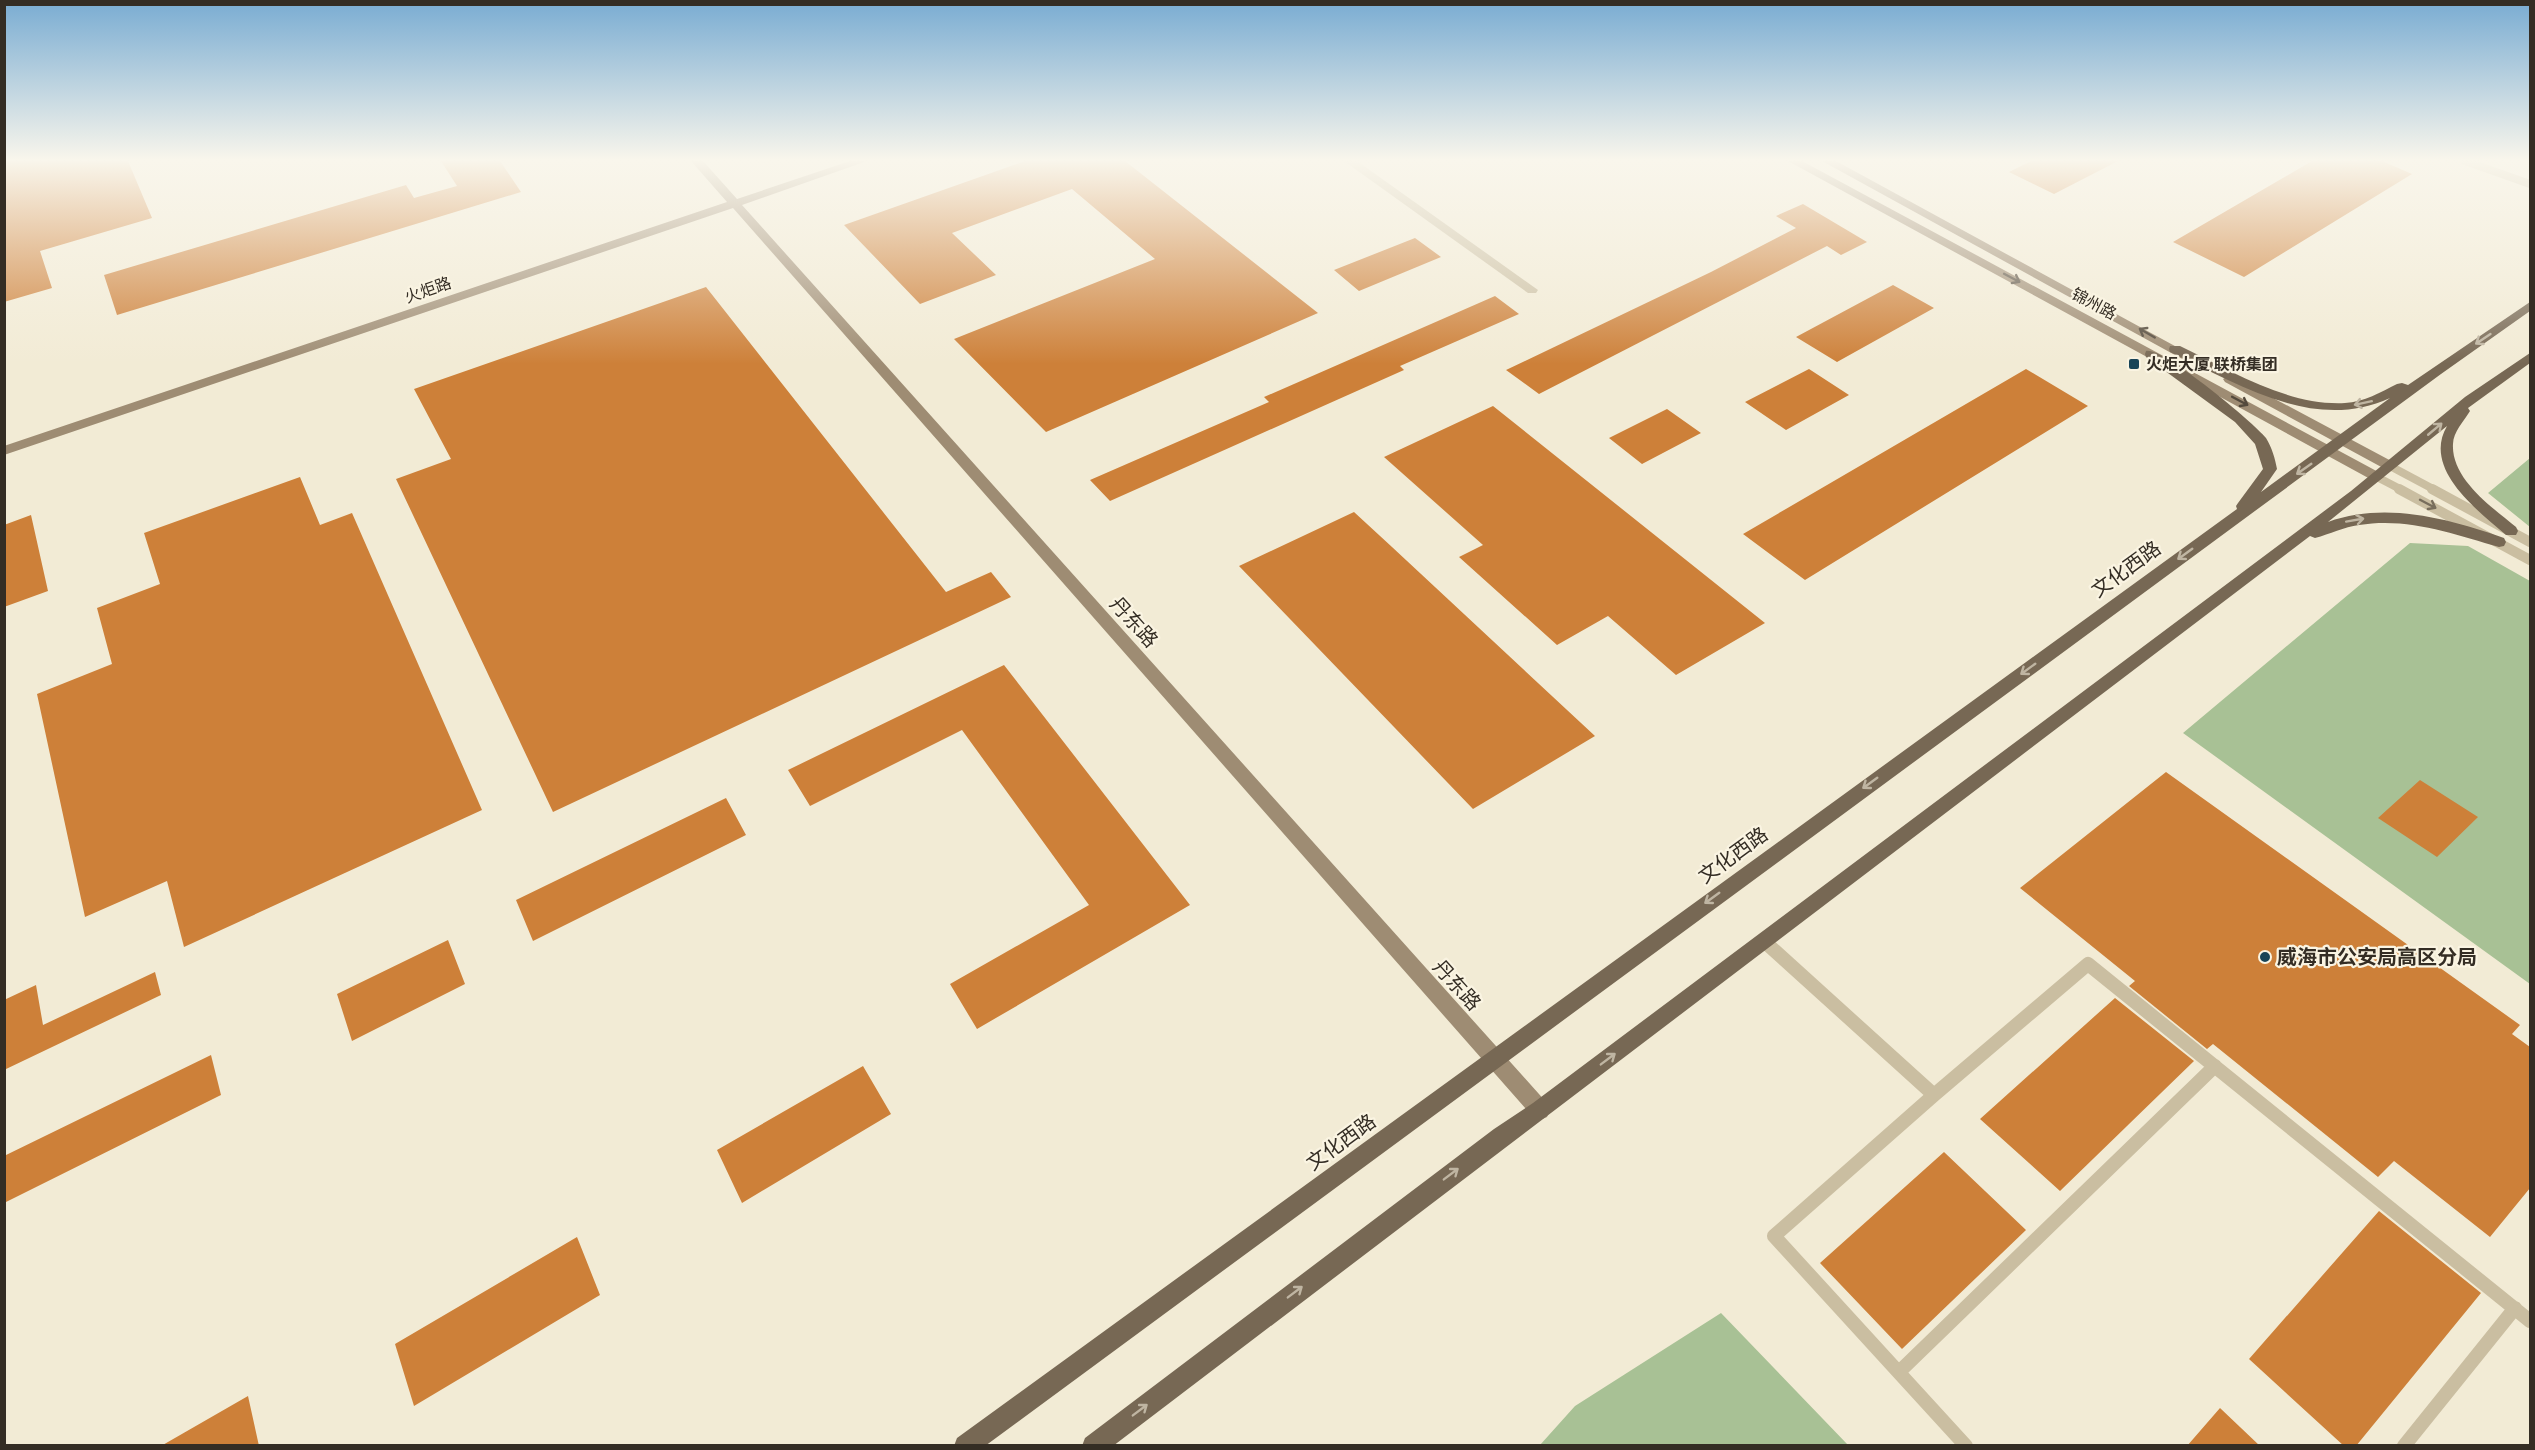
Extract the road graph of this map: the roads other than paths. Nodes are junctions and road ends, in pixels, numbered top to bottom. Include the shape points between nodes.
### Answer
1 (662, 229) edge
2 (757, 229) edge
3 (1445, 229) edge
4 (1919, 229) edge
5 (1953, 229) edge
6 (1532, 290) dead end
7 (2530, 306) edge
8 (2175, 349) junction
9 (2151, 354) junction
10 (2530, 357) edge
11 (2436, 371) junction
12 (2470, 400) junction
13 (2343, 441) junction
14 (2329, 450) junction
15 (4, 451) edge
16 (2383, 471) junction
17 (2232, 519) junction
18 (2511, 531) junction
19 (2499, 542) junction
20 (2530, 542) edge
21 (2282, 549) junction
22 (2530, 560) edge
23 (1765, 942) junction
24 (1494, 1058) junction
25 (2215, 1066) junction
26 (1934, 1095) junction
27 (1540, 1110) junction
28 (2515, 1308) junction
29 (2530, 1321) edge
30 (1899, 1372) junction
31 (965, 1446) edge
32 (1094, 1446) edge
33 (1966, 1446) edge
34 (2404, 1446) edge

1 - 15 main road, 火炬路
2 - 24 main road, 丹东路
3 - 6 street
4 -> 9 main road, 锦州路
8 -> 5 main road, 锦州路
7 -> 11 main road, 文化西路
11 -> 8 main road via 2373,401 2328,407 2273,393
8 - 13 main road, 锦州路
9 -> 14 main road, 锦州路
9 - 17 main road via 2233,414 2261,441 2270,468
10 - 12 main road
11 - 13 main road, 文化西路
16 -> 12 main road
12 - 18 main road via 2446,442 2448,457 2471,495
13 - 14 main road, 文化西路
13 - 16 main road, 锦州路
14 - 16 main road, 锦州路
14 -> 17 main road, 文化西路
16 - 18 lane
16 -> 19 lane
16 - 21 main road
17 -> 24 main road, 文化西路
18 - 20 lane
21 -> 19 main road via 2333,524 2378,517 2413,519
19 - 22 lane
21 - 23 main road
23 - 26 lane
27 -> 23 main road
24 - 27 main road, 丹东路
24 - 31 main road, 文化西路
25 - 26 lane via 2088,964
25 - 28 lane
25 - 30 lane
26 - 30 lane via 1774,1236
32 -> 27 main road
28 - 29 lane
28 - 34 lane
30 - 33 lane

